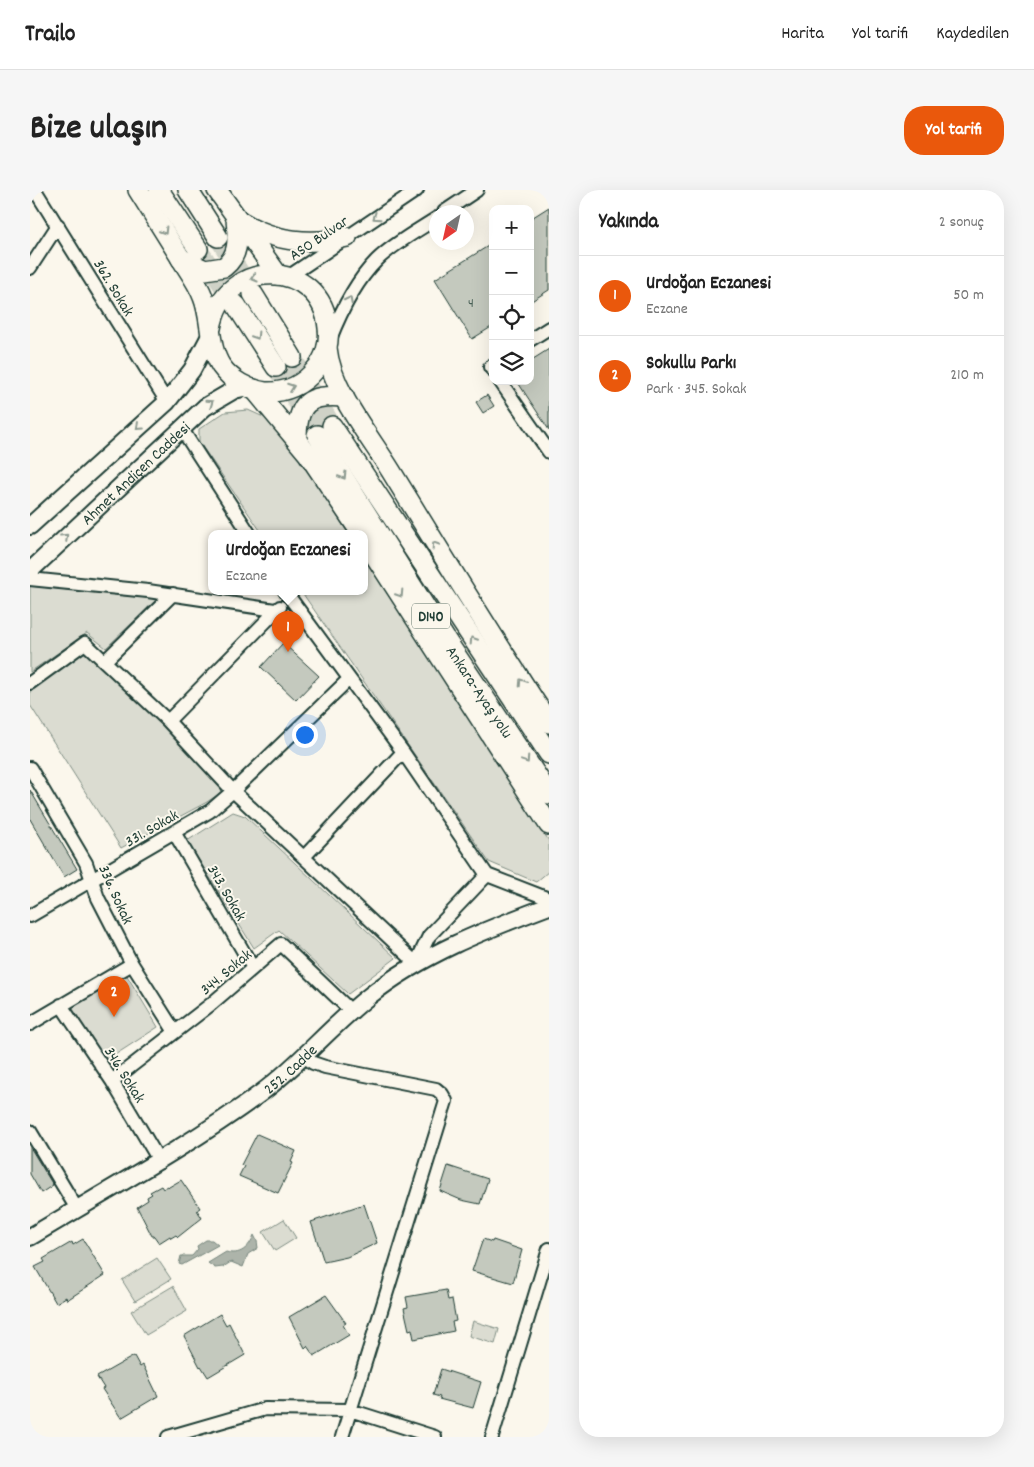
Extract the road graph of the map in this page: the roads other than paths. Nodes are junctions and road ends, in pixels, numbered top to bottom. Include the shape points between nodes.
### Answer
1 (35, 190) edge
2 (138, 190) edge
3 (159, 190) edge
4 (188, 190) edge
5 (217, 190) edge
6 (417, 190) edge
7 (477, 190) edge
8 (454, 205) edge
9 (238, 218) junction
10 (429, 223) edge
11 (58, 225) junction
12 (218, 237) tunnel mouth
13 (347, 237) junction
14 (198, 249) tunnel mouth
15 (181, 259) junction
16 (30, 268) edge
17 (283, 276) junction
18 (253, 294) tunnel mouth
19 (236, 304) tunnel mouth
20 (549, 328) edge
21 (211, 331) junction
22 (534, 337) edge
23 (328, 346) junction
24 (292, 357) tunnel mouth
25 (276, 367) tunnel mouth
26 (503, 385) edge
27 (251, 388) junction
28 (344, 397) junction
29 (167, 402) junction
30 (181, 428) junction
31 (296, 439) junction
32 (548, 448) edge
33 (30, 526) edge
34 (246, 530) edge
35 (359, 530) edge
36 (368, 545) edge
37 (30, 571) edge
38 (30, 579) edge
39 (173, 594) junction
40 (288, 596) edge
41 (275, 610) junction
42 (105, 661) junction
43 (349, 679) junction
44 (30, 682) edge
45 (168, 720) junction
46 (549, 722) edge
47 (403, 752) junction
48 (549, 754) edge
49 (30, 768) edge
50 (234, 791) junction
51 (549, 794) edge
52 (549, 825) edge
53 (174, 832) junction
54 (304, 857) junction
55 (487, 876) junction
56 (93, 879) junction
57 (549, 899) edge
58 (549, 906) edge
59 (30, 916) edge
60 (416, 963) junction
61 (132, 964) junction
62 (253, 968) junction
63 (61, 1005) junction
64 (352, 1011) junction
65 (30, 1024) edge
66 (175, 1032) junction
67 (304, 1055) junction
68 (112, 1082) junction
69 (30, 1131) edge
70 (160, 1162) junction
71 (77, 1209) junction
72 (30, 1237) edge
73 (549, 1249) edge
74 (350, 1410) junction
75 (168, 1437) edge
76 (342, 1437) edge
77 (435, 1437) edge
78 (492, 1437) edge

1 - 11 street, 362. Sokak
2 -> 15 highway
3 - 14 highway
4 - 12 highway
5 - 9 highway
6 -> 13 street, ASO Bulvar
7 - 8 street
9 - 13 highway via 267,234 296,241
9 - 15 highway via 236,252 224,267 205,270
9 - 17 highway
23 -> 10 street via 354,289 364,275 378,259
11 - 16 street
11 - 29 street, 362. Sokak
13 - 17 street, ASO Bulvar
15 - 21 highway via 203,296
17 -> 21 highway via 254,277 233,287 218,306
17 - 23 highway via 307,287 320,303 328,323
18 - 24 highway
19 -> 25 highway
20 - 22 street
21 - 27 highway via 221,366 229,375
21 - 29 main road, Ahmet Andiçen Caddesi via 192,370
27 -> 23 highway via 276,392 300,384 318,367
23 - 28 highway via 330,368
26 - 32 street
30 -> 27 main road, Ahmet Andiçen Caddesi via 215,399 234,390
27 - 31 highway
28 - 31 highway via 320,396 307,403 297,423
46 -> 28 highway
29 -> 33 main road, Ahmet Andiçen Caddesi
30 - 34 street
37 -> 30 main road, Ahmet Andiçen Caddesi
31 - 35 highway
36 -> 52 highway
38 - 39 street
39 - 41 street
39 - 42 street
40 - 41 street
40 - 43 street
41 - 45 street
42 - 44 street via 85,643
42 - 45 street
43 - 47 street
43 - 50 street, 331. Sokak
45 - 50 street
47 - 54 street
47 - 55 street
48 -> 51 highway, Ankara-Ayaş yolu / D140 via 325,430 448,643
49 - 56 street, 336. Sokak
50 - 53 street, 331. Sokak via 210,811
50 - 54 street
53 - 56 street, 331. Sokak
53 - 62 street, 343. Sokak
54 - 60 street
55 - 57 street
55 - 60 street via 429,936
56 - 59 street, 331. Sokak
56 - 61 street, 336. Sokak via 98,898
58 - 60 main road, 252. Cadde
60 - 64 main road, 252. Cadde
61 - 63 street
61 - 66 street, 336. Sokak
62 - 64 street, 344. Sokak via 281,944
62 - 66 street, 344. Sokak
63 - 65 street
63 - 68 street, 346. Sokak
64 - 67 main road, 252. Cadde
66 - 68 street, 344. Sokak
67 - 70 main road, 252. Cadde via 263,1092
67 - 74 street via 313,1063 436,1089 446,1101
68 - 70 street, 346. Sokak
69 - 71 street
70 - 71 main road, 252. Cadde
71 - 72 main road, 252. Cadde
73 - 78 street
74 - 75 street via 265,1409
74 - 76 street
74 - 77 street

